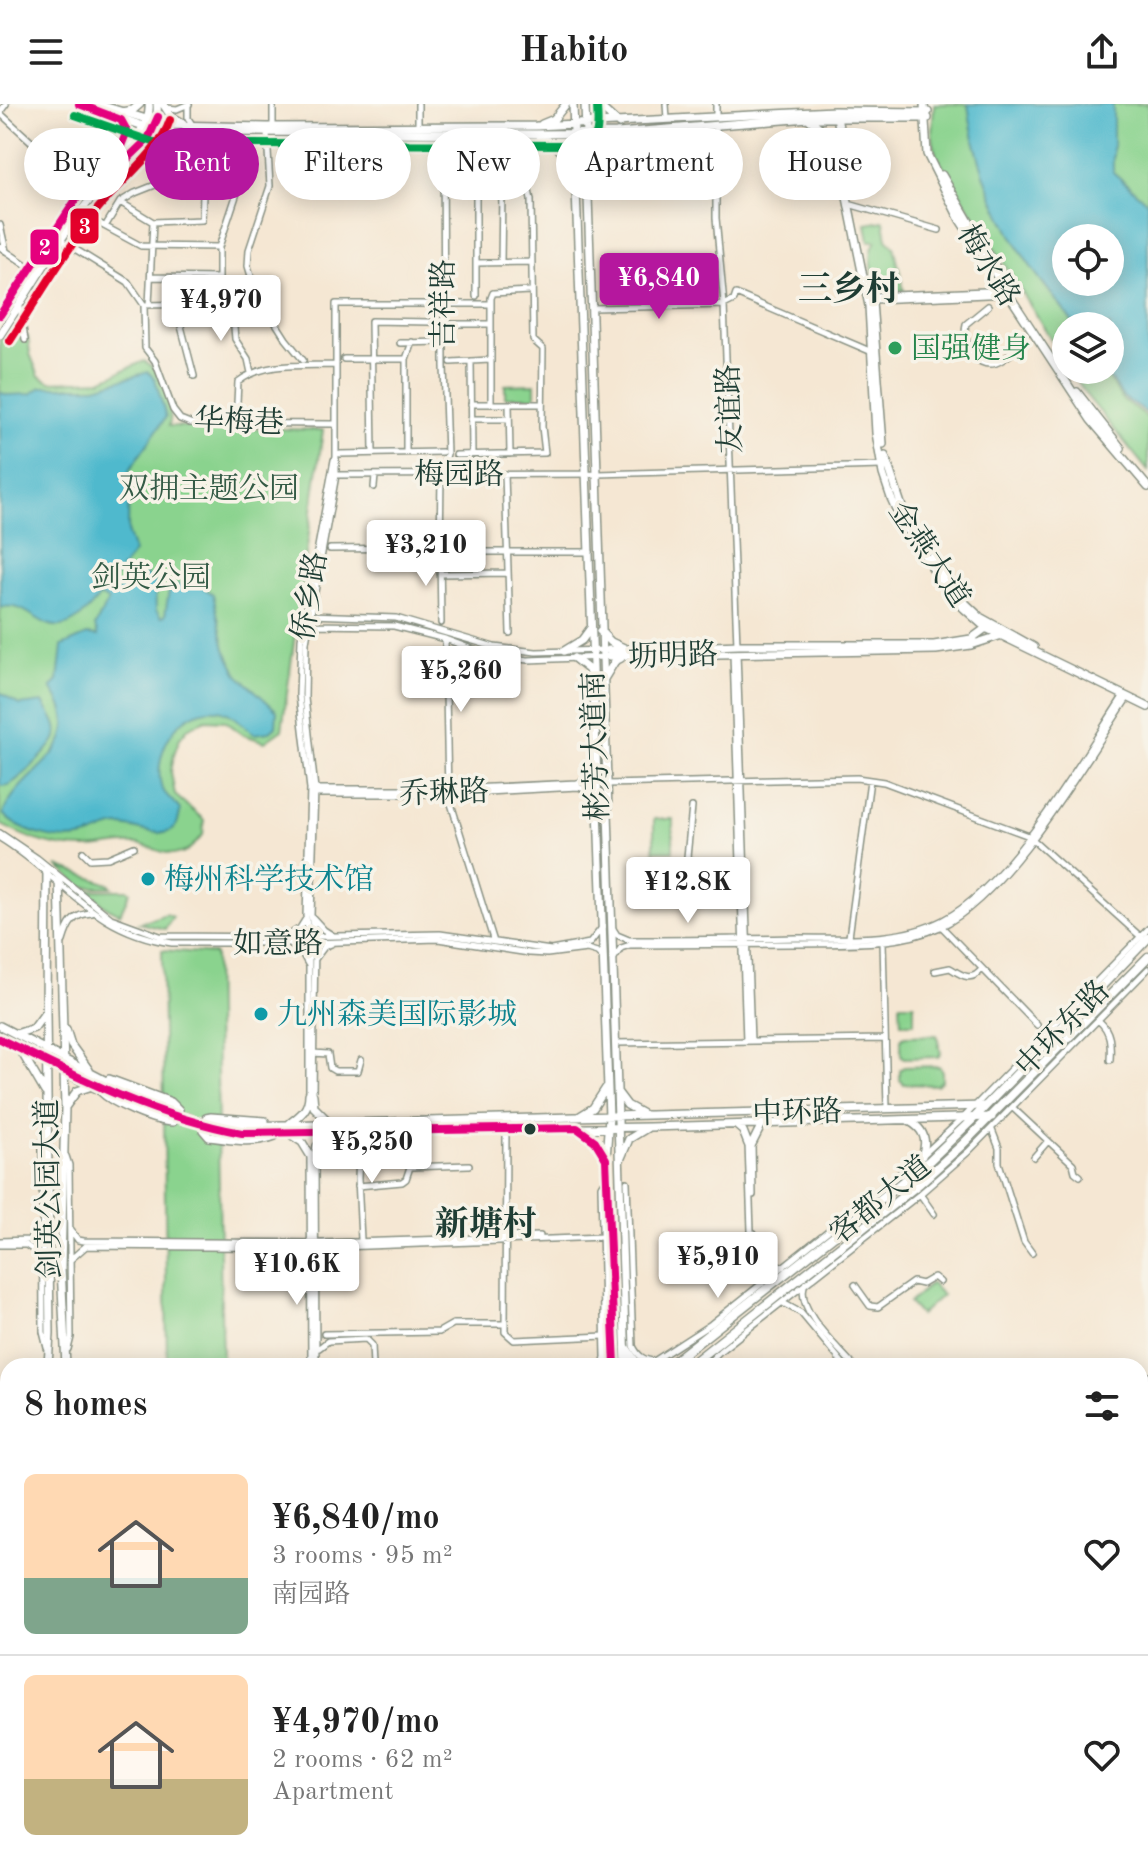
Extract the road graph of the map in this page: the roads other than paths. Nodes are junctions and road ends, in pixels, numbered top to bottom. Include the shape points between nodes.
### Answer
1 (6, 104) edge
2 (79, 104) edge
3 (97, 104) edge
4 (140, 104) edge
5 (149, 104) edge
6 (189, 104) edge
7 (273, 104) edge
8 (418, 104) edge
9 (566, 104) edge
10 (573, 104) edge
11 (585, 104) edge
12 (597, 104) edge
13 (666, 104) edge
14 (716, 104) edge
15 (162, 105) edge
16 (831, 111) edge
17 (926, 111) edge
18 (0, 112) edge
19 (120, 116) junction
20 (809, 118) junction
21 (667, 121) junction
22 (716, 121) junction
23 (151, 126) junction
24 (193, 126) junction
25 (418, 126) junction
26 (126, 128) edge
27 (161, 128) edge
28 (477, 128) edge
29 (539, 128) edge
30 (574, 128) edge
31 (585, 128) edge
32 (618, 128) junction
33 (821, 128) edge
34 (270, 130) junction
35 (259, 131) edge
36 (427, 132) edge
37 (24, 134) edge
38 (540, 134) edge
39 (129, 143) edge
40 (556, 147) edge
41 (129, 154) edge
42 (145, 189) edge
43 (76, 200) edge
44 (88, 200) edge
45 (203, 200) edge
46 (235, 200) edge
47 (443, 200) edge
48 (476, 200) edge
49 (502, 200) edge
50 (531, 200) edge
51 (575, 200) edge
52 (587, 200) edge
53 (850, 200) edge
54 (851, 200) edge
55 (120, 202) junction
56 (852, 205) junction
57 (79, 212) junction
58 (153, 222) junction
59 (0, 225) edge
60 (106, 225) dead end
61 (939, 230) dead end
62 (62, 241) junction
63 (151, 246) junction
64 (0, 247) edge
65 (219, 247) junction
66 (7, 256) dead end
67 (532, 262) junction
68 (476, 263) junction
69 (501, 263) junction
70 (32, 268) junction
71 (151, 277) junction
72 (219, 278) junction
73 (17, 291) junction
74 (529, 291) dead end
75 (1008, 292) junction
76 (26, 296) junction
77 (476, 296) dead end
78 (873, 298) junction
79 (261, 303) junction
80 (443, 303) junction
81 (219, 304) junction
82 (232, 304) junction
83 (491, 304) junction
84 (147, 305) junction
85 (724, 305) junction
86 (19, 306) junction
87 (988, 306) dead end
88 (593, 308) junction
89 (0, 315) edge
90 (430, 322) dead end
91 (451, 324) dead end
92 (491, 324) junction
93 (181, 326) dead end
94 (0, 335) edge
95 (25, 340) dead end
96 (412, 342) junction
97 (444, 342) junction
98 (400, 343) dead end
99 (1022, 345) dead end
100 (872, 352) junction
101 (371, 358) junction
102 (344, 359) dead end
103 (406, 359) junction
104 (303, 360) dead end
105 (490, 360) junction
106 (471, 361) junction
107 (451, 362) dead end
108 (336, 365) junction
109 (251, 373) junction
110 (194, 376) dead end
111 (471, 404) junction
112 (491, 404) junction
113 (509, 404) junction
114 (542, 404) junction
115 (471, 419) junction
116 (509, 419) junction
117 (236, 423) junction
118 (334, 424) junction
119 (406, 450) dead end
120 (442, 452) dead end
121 (373, 453) junction
122 (338, 454) junction
123 (510, 454) junction
124 (456, 455) dead end
125 (472, 455) junction
126 (882, 466) junction
127 (732, 471) junction
128 (441, 474) junction
129 (505, 474) junction
130 (588, 474) junction
131 (598, 474) junction
132 (333, 475) junction
133 (375, 476) dead end
134 (1148, 481) edge
135 (374, 487) dead end
136 (1148, 487) edge
137 (410, 530) dead end
138 (330, 549) dead end
139 (440, 552) junction
140 (506, 552) junction
141 (591, 552) junction
142 (507, 573) junction
143 (440, 574) junction
144 (307, 615) junction
145 (441, 623) dead end
146 (306, 625) junction
147 (591, 628) junction
148 (986, 628) junction
149 (600, 631) junction
150 (510, 633) dead end
151 (999, 636) junction
152 (445, 639) junction
153 (736, 650) junction
154 (564, 651) junction
155 (626, 652) junction
156 (592, 653) junction
157 (605, 653) junction
158 (574, 658) junction
159 (592, 677) junction
160 (603, 681) junction
161 (1126, 696) junction
162 (1148, 704) edge
163 (596, 772) junction
164 (740, 779) junction
165 (870, 780) junction
166 (607, 784) junction
167 (577, 785) junction
168 (448, 791) junction
169 (312, 792) junction
170 (597, 798) junction
171 (692, 807) dead end
172 (0, 835) edge
173 (1031, 837) junction
174 (134, 847) dead end
175 (83, 852) dead end
176 (47, 870) junction
177 (59, 881) junction
178 (730, 884) dead end
179 (94, 913) junction
180 (309, 915) junction
181 (941, 926) junction
182 (611, 927) junction
183 (601, 929) junction
184 (1148, 929) edge
185 (849, 938) junction
186 (336, 939) junction
187 (1146, 939) edge
188 (286, 940) junction
189 (312, 940) junction
190 (883, 941) junction
191 (745, 942) junction
192 (495, 945) junction
193 (586, 947) junction
194 (59, 954) junction
195 (602, 957) junction
196 (314, 959) junction
197 (612, 962) junction
198 (1147, 962) edge
199 (309, 967) junction
200 (982, 969) junction
201 (935, 971) dead end
202 (46, 1012) junction
203 (1099, 1021) junction
204 (64, 1024) junction
205 (1037, 1025) junction
206 (1054, 1025) junction
207 (0, 1026) edge
208 (1078, 1029) junction
209 (16, 1034) junction
210 (0, 1039) edge
211 (885, 1039) junction
212 (749, 1041) junction
213 (615, 1043) junction
214 (1036, 1044) junction
215 (1072, 1048) junction
216 (20, 1049) junction
217 (46, 1050) junction
218 (313, 1053) junction
219 (64, 1059) junction
220 (361, 1060) dead end
221 (1110, 1060) dead end
222 (47, 1063) junction
223 (64, 1072) junction
224 (90, 1072) junction
225 (1017, 1073) junction
226 (106, 1079) junction
227 (1026, 1081) junction
228 (95, 1088) junction
229 (612, 1088) junction
230 (311, 1095) junction
231 (47, 1096) junction
232 (980, 1106) junction
233 (955, 1107) junction
234 (1013, 1108) junction
235 (887, 1109) junction
236 (65, 1113) junction
237 (647, 1116) junction
238 (47, 1117) junction
239 (613, 1117) junction
240 (975, 1117) junction
241 (992, 1117) junction
242 (577, 1118) junction
243 (907, 1120) junction
244 (966, 1121) junction
245 (290, 1123) junction
246 (330, 1123) junction
247 (275, 1124) junction
248 (762, 1124) junction
249 (736, 1125) junction
250 (649, 1127) junction
251 (506, 1128) junction
252 (577, 1128) junction
253 (606, 1128) junction
254 (617, 1128) junction
255 (992, 1130) junction
256 (47, 1131) junction
257 (360, 1131) junction
258 (340, 1132) junction
259 (284, 1133) junction
260 (1048, 1141) junction
261 (750, 1144) junction
262 (962, 1145) junction
263 (65, 1154) junction
264 (312, 1156) junction
265 (1034, 1157) dead end
266 (926, 1158) junction
267 (606, 1159) junction
268 (618, 1164) junction
269 (469, 1165) dead end
270 (936, 1168) junction
271 (1080, 1176) dead end
272 (627, 1182) dead end
273 (358, 1186) junction
274 (920, 1194) junction
275 (905, 1195) junction
276 (900, 1209) junction
277 (934, 1214) dead end
278 (42, 1228) junction
279 (70, 1229) junction
280 (606, 1235) junction
281 (361, 1240) dead end
282 (506, 1240) junction
283 (0, 1243) edge
284 (25, 1243) junction
285 (85, 1243) junction
286 (313, 1245) junction
287 (1032, 1253) dead end
288 (828, 1256) junction
289 (43, 1257) junction
290 (70, 1260) junction
291 (763, 1261) junction
292 (784, 1267) junction
293 (823, 1271) junction
294 (940, 1282) dead end
295 (762, 1284) junction
296 (855, 1285) dead end
297 (804, 1286) junction
298 (740, 1301) junction
299 (782, 1303) junction
300 (803, 1311) junction
301 (734, 1314) junction
302 (504, 1324) junction
303 (754, 1325) junction
304 (740, 1327) junction
305 (324, 1334) dead end
306 (606, 1336) junction
307 (319, 1348) dead end
308 (626, 1348) junction
309 (48, 1349) junction
310 (66, 1354) junction
311 (684, 1354) junction
312 (48, 1358) edge
313 (66, 1358) edge
314 (314, 1358) edge
315 (373, 1358) edge
316 (606, 1358) edge
317 (614, 1358) edge
318 (626, 1358) edge
319 (633, 1358) edge
320 (643, 1358) edge
321 (663, 1358) edge
322 (679, 1358) edge
323 (686, 1358) edge
324 (699, 1358) edge
325 (715, 1358) edge
326 (839, 1358) edge
327 (847, 1358) edge

1 - 18 street
2 - 19 main road
3 - 19 main road
4 - 19 main road
5 - 23 main road
6 - 15 street via 177,109
6 - 24 street
7 - 34 street
8 - 25 street
9 - 29 main road
10 - 30 main road, 彬芳大道南
11 - 31 main road, 彬芳大道南
12 - 32 main road
13 - 21 street
14 - 22 street, 友谊路
15 - 23 main road
15 - 24 main road via 176,121
16 - 17 main road
16 - 20 main road
16 - 22 main road
17 - 75 main road, 梅水路 via 931,156
18 - 37 street
19 - 23 main road
19 - 26 main road
20 - 22 main road
20 - 33 main road, 金燕大道
21 - 22 main road
21 - 32 main road
22 - 32 main road
22 - 85 street, 友谊路 via 716,218
23 - 24 main road
23 - 27 main road
23 - 39 main road
23 - 41 main road
24 - 34 main road
25 - 28 main road
25 - 34 main road
34 - 35 main road
34 - 36 main road
34 - 79 street via 270,186 248,266
38 - 40 main road
42 - 55 street
43 - 70 main road
44 - 57 main road
45 - 58 street via 202,220
46 - 65 street
47 - 80 street, 吉祥路
48 - 68 street
49 - 69 street
50 - 67 street
51 - 130 main road, 彬芳大道南
52 - 88 main road, 彬芳大道南
53 - 100 main road, 金燕大道 via 867,290
54 - 56 main road, 金燕大道
55 - 58 street
55 - 60 street
56 - 61 street
56 - 78 main road, 金燕大道
57 - 62 main road
57 - 63 street via 141,246
58 - 63 street
59 - 66 street
62 - 76 main road
62 - 84 street via 128,282
63 - 65 street
63 - 71 street
64 - 70 street
65 - 72 street
67 - 69 street
67 - 114 street via 533,340 543,349
68 - 69 street
68 - 77 street
70 - 73 main road
71 - 72 street
71 - 84 street
72 - 81 street
73 - 76 main road
73 - 89 main road
74 - 83 street via 493,293
75 - 78 street
75 - 134 main road, 梅水路 via 1061,371
75 - 136 main road, 梅水路 via 1091,420
76 - 86 main road
78 - 162 main road, 金燕大道 via 886,460 902,507 927,553 980,617
79 - 82 street
79 - 104 street
80 - 83 street
80 - 97 street, 吉祥路
80 - 108 street, 侨乡路 via 336,304
81 - 82 street
81 - 84 street
82 - 109 street via 235,339
83 - 92 street
84 - 117 street, 华梅巷 via 145,348 173,410 190,423
85 - 88 street
85 - 100 street via 736,294 746,296
85 - 127 street, 友谊路
86 - 94 main road
86 - 95 street
87 - 99 street via 966,324 973,355 996,363
88 - 131 main road, 彬芳大道南
90 - 101 street via 371,321
91 - 92 street
92 - 105 street
93 - 110 street
96 - 97 street
96 - 98 street
96 - 103 street
97 - 128 street, 吉祥路 via 447,454
100 - 126 main road, 金燕大道
101 - 102 street
101 - 103 street
101 - 121 street
103 - 119 street
105 - 106 street
105 - 112 street
106 - 107 street
106 - 111 street
108 - 109 street
108 - 118 street, 侨乡路
109 - 117 street via 238,382
111 - 112 street
111 - 115 street
112 - 113 street
113 - 114 street
113 - 116 street
114 - 123 street via 545,453
115 - 116 street
115 - 125 street
116 - 123 street
117 - 118 street, 华梅巷
118 - 122 street, 侨乡路
120 - 121 street
121 - 122 street
122 - 132 street, 侨乡路
123 - 125 street
124 - 125 street
126 - 127 street, 梅园路
126 - 148 main road, 金燕大道 via 909,532 945,587
127 - 131 street, 梅园路
127 - 153 street, 友谊路
128 - 129 street, 梅园路
128 - 132 street, 梅园路
128 - 139 street, 吉祥路
129 - 130 street, 梅园路
129 - 140 street
130 - 131 street, 梅园路
130 - 141 main road, 彬芳大道南
131 - 149 main road, 彬芳大道南
132 - 144 street, 侨乡路
133 - 135 street
137 - 138 street via 419,548
139 - 140 street
139 - 143 street, 吉祥路
140 - 141 street
140 - 142 street
141 - 147 main road, 彬芳大道南
142 - 143 street
142 - 150 street
143 - 145 street, 吉祥路
144 - 146 street, 侨乡路
144 - 154 street, 坜明路 via 396,618 494,647
146 - 152 street, 坜明路 via 394,626
146 - 169 street, 侨乡路 via 299,695
147 - 154 main road
147 - 156 main road, 彬芳大道南
148 - 151 main road, 金燕大道
148 - 153 main road, 坜明路 via 971,639 934,645
149 - 155 main road
149 - 157 main road, 彬芳大道南
151 - 153 main road, 坜明路 via 936,650
151 - 161 main road, 金燕大道
152 - 158 street, 坜明路 via 488,655
152 - 168 street
153 - 155 main road, 坜明路
153 - 164 street, 友谊路
154 - 156 street, 坜明路
155 - 157 main road, 坜明路
155 - 160 main road
156 - 157 street, 坜明路
156 - 158 street, 坜明路
156 - 159 main road, 彬芳大道南
157 - 160 main road, 彬芳大道南
158 - 159 main road
159 - 163 main road, 彬芳大道南
160 - 166 main road, 彬芳大道南
161 - 162 main road, 金燕大道
161 - 173 street
163 - 167 street
163 - 170 main road, 彬芳大道南
164 - 165 street
164 - 166 street
164 - 191 street, 友谊路
165 - 173 street
165 - 185 street
166 - 182 main road, 彬芳大道南
167 - 168 street, 乔琳路
167 - 170 street
168 - 169 street, 乔琳路
168 - 192 street
169 - 180 street, 侨乡路
170 - 183 main road, 彬芳大道南
171 - 178 street via 687,857 706,882
172 - 176 street, 如意路
173 - 181 street via 974,903
173 - 185 street via 983,889 942,921 883,936
173 - 187 street
174 - 175 street via 108,858 90,859
176 - 177 street, 如意路
176 - 202 main road, 剑英公园大道
177 - 179 street, 如意路
177 - 188 street, 如意路 via 111,918 146,932 177,938
177 - 194 main road, 剑英公园大道
179 - 188 street, 如意路 via 130,933 172,943
179 - 194 street via 71,920
180 - 186 street
180 - 188 street
180 - 189 street, 侨乡路
181 - 190 street
181 - 200 street
182 - 191 street via 629,940
182 - 197 main road, 彬芳大道南
183 - 193 street
183 - 195 main road, 彬芳大道南
184 - 187 street
185 - 191 street
186 - 189 street, 如意路
186 - 192 street, 如意路
186 - 196 street
187 - 198 highway
187 - 206 street
187 - 225 highway, 中环东路
188 - 189 street, 如意路
188 - 199 street via 299,949
189 - 196 street, 侨乡路
189 - 199 street, 侨乡路
190 - 191 street
190 - 211 street
191 - 197 street via 630,945
191 - 212 street, 友谊路
192 - 193 street, 如意路 via 547,954
193 - 195 street
194 - 204 main road, 剑英公园大道
195 - 229 main road, 彬芳大道南
196 - 218 street, 侨乡路
197 - 213 main road, 彬芳大道南
198 - 203 street
198 - 208 highway, 中环东路
199 - 230 street, 侨乡路
200 - 201 street via 964,977 950,968
200 - 205 street
202 - 209 main road via 34,1028
202 - 217 main road, 剑英公园大道
203 - 215 street
203 - 221 street via 1110,1039
204 - 219 main road, 剑英公园大道
204 - 224 main road
205 - 206 street
205 - 214 street
206 - 214 street
207 - 209 main road
208 - 215 highway
208 - 227 highway, 中环东路
209 - 217 main road
210 - 216 main road
211 - 212 street
211 - 235 street
212 - 213 street
213 - 229 main road, 彬芳大道南
214 - 232 street
215 - 234 street
216 - 222 main road
216 - 231 main road
217 - 219 main road
217 - 222 main road, 剑英公园大道
218 - 220 street via 328,1054 335,1071 358,1071
218 - 230 street, 侨乡路
219 - 223 main road, 剑英公园大道
219 - 224 main road
222 - 223 main road
222 - 231 main road, 剑英公园大道
223 - 228 main road
223 - 236 main road, 剑英公园大道
224 - 226 main road
225 - 227 highway
225 - 232 highway, 中环东路
226 - 228 main road via 171,1114
226 - 228 main road via 171,1102 179,1110 176,1119 163,1121
227 - 241 highway, 中环东路
228 - 236 main road via 77,1091
229 - 237 main road
229 - 239 main road, 彬芳大道南
229 - 242 main road
230 - 245 main road via 305,1111
230 - 246 main road via 314,1107
231 - 238 main road, 剑英公园大道
232 - 233 main road, 中环路
232 - 240 highway, 中环东路
232 - 244 street
233 - 235 main road, 中环路
233 - 244 main road
234 - 255 street
234 - 260 street
235 - 237 main road, 中环路
236 - 238 main road
236 - 263 main road, 剑英公园大道
237 - 239 main road, 中环路
238 - 256 main road, 剑英公园大道
239 - 242 main road, 中环路
239 - 253 main road, 彬芳大道南
239 - 254 main road, 彬芳大道南
240 - 241 main road
240 - 244 highway, 客都大道
241 - 262 highway, 客都大道
242 - 246 main road, 中环路
243 - 244 main road, 中环路
243 - 248 main road, 中环路
243 - 266 main road via 923,1134
244 - 262 main road
244 - 266 highway, 客都大道
245 - 246 main road, 中环路
245 - 247 main road, 中环路
247 - 259 main road via 211,1126 242,1133
247 - 259 main road via 211,1117 203,1130 209,1137 243,1141
248 - 249 main road, 中环路
248 - 261 main road
249 - 250 main road, 中环路
249 - 261 main road
250 - 254 main road, 中环路
250 - 268 main road via 629,1139
251 - 252 main road
251 - 257 main road
251 - 282 street
252 - 253 main road
252 - 267 main road via 595,1139
253 - 254 main road
253 - 267 main road, 彬芳大道南
254 - 268 main road, 彬芳大道南
255 - 274 street
255 - 287 street via 1024,1242
256 - 278 street via 42,1143
256 - 309 main road, 剑英公园大道
257 - 258 main road
257 - 273 street
258 - 259 main road
258 - 264 main road via 317,1146
259 - 264 main road via 302,1142
260 - 265 street
260 - 271 street
261 - 291 street via 751,1231
262 - 270 highway, 客都大道
263 - 279 street
263 - 310 main road, 剑英公园大道 via 61,1268
264 - 286 street
266 - 270 highway
266 - 292 street
266 - 301 highway, 客都大道
267 - 280 main road, 彬芳大道南
268 - 308 main road, 彬芳大道南
269 - 273 street via 410,1167 402,1182
270 - 275 highway, 客都大道
272 - 320 street via 633,1346
273 - 281 street
274 - 276 street
274 - 277 street
275 - 276 highway
275 - 288 highway, 客都大道
276 - 293 street
278 - 284 street
278 - 289 street
279 - 285 street
279 - 290 street
280 - 282 street
280 - 306 main road
280 - 317 main road, 彬芳大道南
282 - 286 street
282 - 302 street
283 - 284 street
284 - 289 street
285 - 286 street
285 - 290 street
286 - 314 street
288 - 293 highway
288 - 304 highway, 客都大道
289 - 309 street via 43,1332
290 - 310 street via 71,1337
291 - 292 street
291 - 295 street
292 - 295 street
293 - 297 street
294 - 296 street via 934,1277 922,1284 913,1282 878,1307 870,1306
295 - 298 street
297 - 299 street
297 - 300 street
298 - 301 highway
298 - 321 street
299 - 300 street
299 - 303 street
300 - 326 street
300 - 327 street
301 - 311 highway, 客都大道
302 - 305 street via 453,1324 439,1332
302 - 306 street via 514,1340
303 - 304 highway
303 - 325 street
304 - 324 highway, 客都大道
306 - 316 main road
307 - 315 street via 328,1341 366,1339
308 - 318 main road, 彬芳大道南
308 - 319 highway
309 - 312 main road, 剑英公园大道
310 - 313 main road, 剑英公园大道
311 - 322 highway, 客都大道
311 - 323 highway

